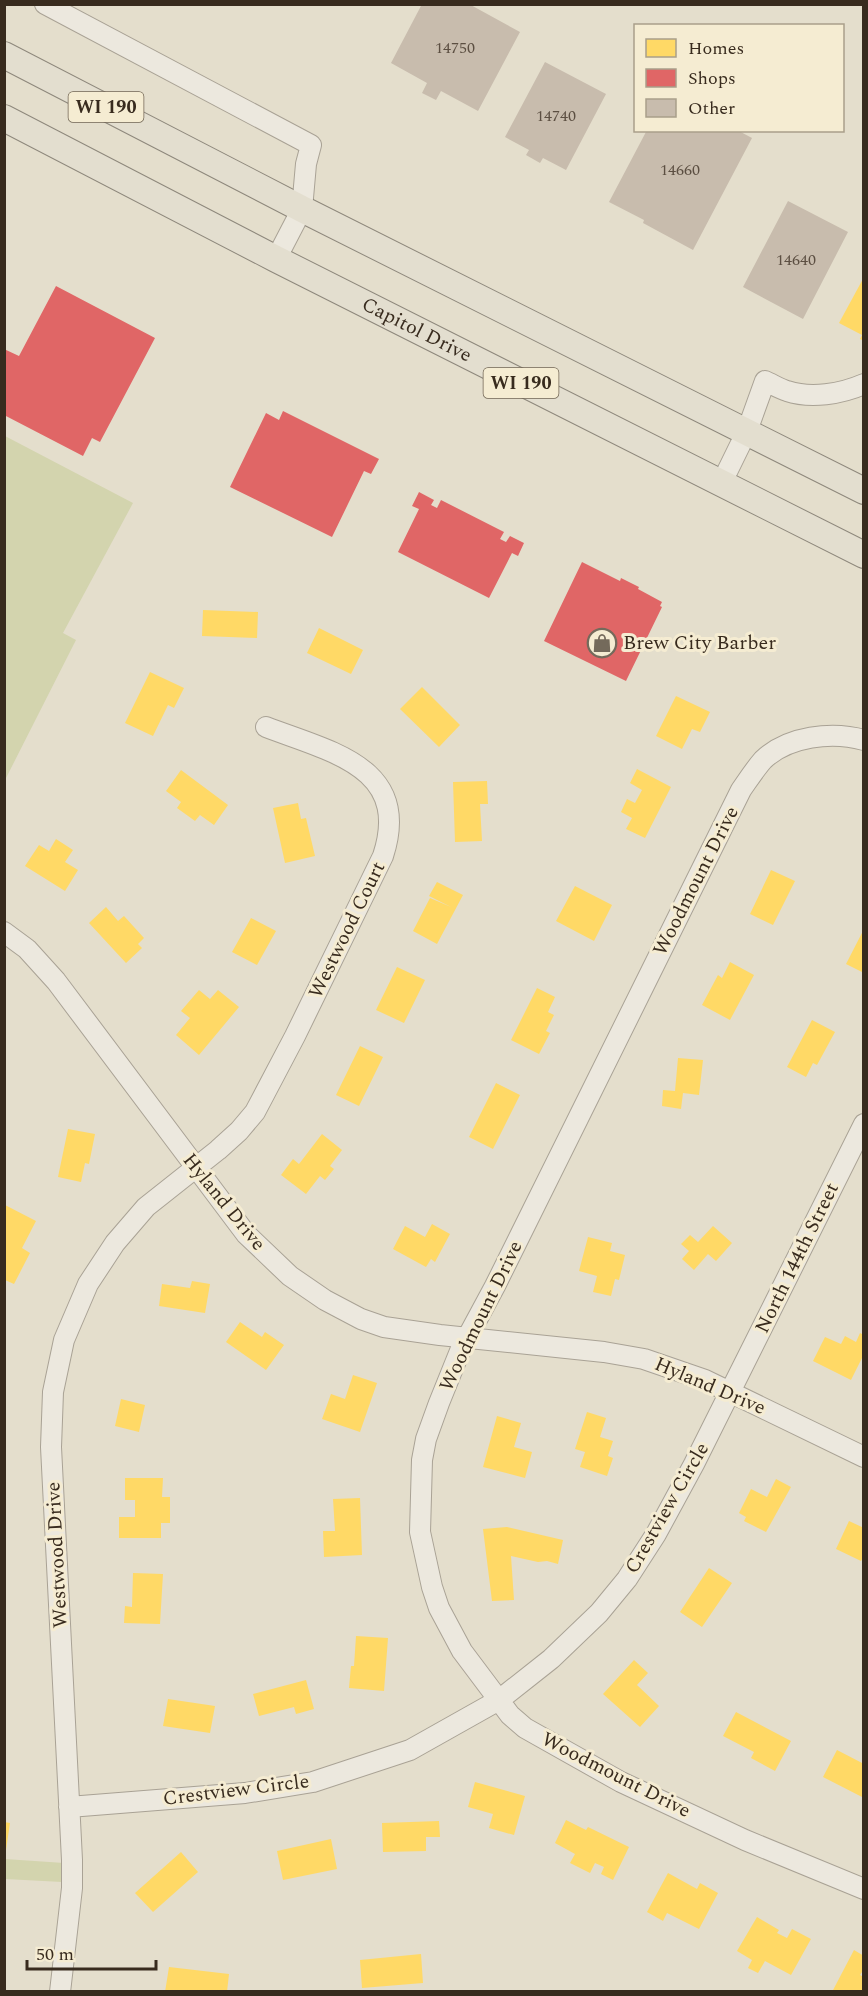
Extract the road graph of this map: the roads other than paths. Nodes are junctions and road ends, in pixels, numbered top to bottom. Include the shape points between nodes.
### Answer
1 (45, 4) edge
2 (4, 55) edge
3 (4, 118) edge
4 (302, 209) junction
5 (276, 259) junction
6 (864, 384) edge
7 (747, 431) junction
8 (722, 484) junction
9 (864, 490) edge
10 (812, 529) junction
11 (864, 538) edge
12 (864, 555) edge
13 (266, 727) dead end
14 (864, 740) edge
15 (4, 932) edge
16 (864, 1124) edge
17 (195, 1167) junction
18 (468, 1337) junction
19 (730, 1392) junction
20 (864, 1457) edge
21 (499, 1700) junction
22 (69, 1807) junction
23 (864, 1889) edge
24 (60, 1992) edge

1 - 4 street via 311,145
2 - 4 main road, WI 190
3 - 5 main road, Capitol Drive / WI 190
4 - 5 street
4 - 7 main road, WI 190
5 - 8 main road, Capitol Drive / WI 190
6 - 7 street via 816,395 788,392 765,381
7 - 8 street
7 - 9 main road, WI 190
8 - 10 main road, Capitol Drive / WI 190
10 - 11 main road
10 - 12 main road, Capitol Drive / WI 190
13 - 17 street, Westwood Court via 333,752 370,775 388,801 389,837 265,1096 239,1131
14 - 18 street, Woodmount Drive via 835,734 785,746 764,760 741,790
15 - 17 street, Hyland Drive via 56,981
16 - 19 street, North 144th Street
17 - 18 street, Hyland Drive via 267,1256 325,1300 384,1327
17 - 22 street, Westwood Drive via 146,1207 115,1243 88,1284 64,1340 53,1392 52,1458
18 - 19 street, Hyland Drive via 644,1359
18 - 21 street, Woodmount Drive via 426,1439 420,1532 439,1608 462,1651
19 - 20 street, Hyland Drive
19 - 21 street, Crestview Circle via 656,1534 627,1579 599,1613 551,1659
21 - 22 street, Crestview Circle via 410,1750 313,1782 245,1793
21 - 23 street, Woodmount Drive via 525,1728 598,1771 746,1840
22 - 24 street, Westwood Drive via 72,1888

